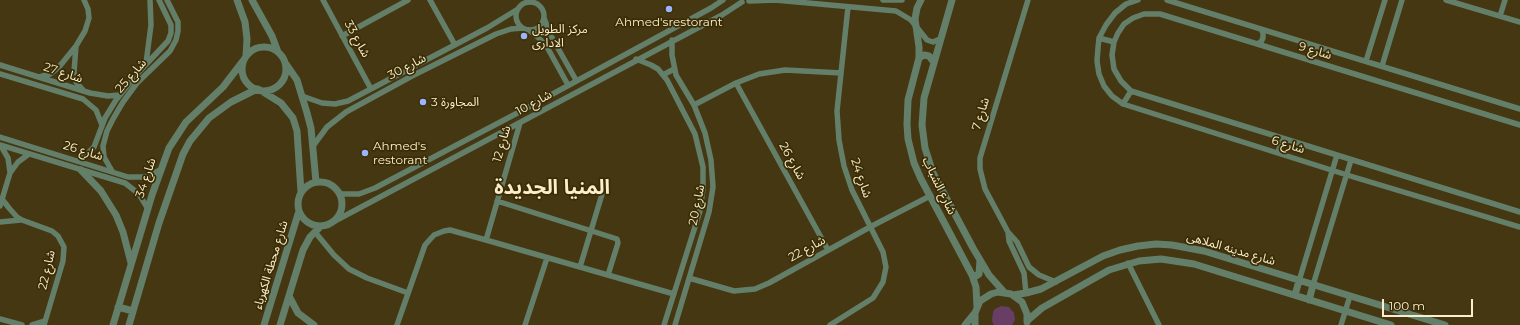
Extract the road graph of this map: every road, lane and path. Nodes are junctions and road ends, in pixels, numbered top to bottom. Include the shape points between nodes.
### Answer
1 (84, 0) edge
2 (150, 0) edge
3 (159, 0) edge
4 (237, 0) edge
5 (252, 0) edge
6 (323, 0) edge
7 (408, 0) edge
8 (430, 0) edge
9 (542, 0) edge
10 (723, 0) edge
11 (735, 0) edge
12 (750, 0) edge
13 (780, 0) edge
14 (883, 0) edge
15 (899, 0) edge
16 (921, 0) edge
17 (952, 0) edge
18 (1028, 0) edge
19 (1138, 0) edge
20 (1167, 0) edge
21 (1386, 0) edge
22 (1402, 0) edge
23 (1446, 0) edge
24 (1505, 0) edge
25 (169, 1) edge
26 (524, 2) edge
27 (742, 2) junction
28 (1464, 3) edge
29 (848, 7) junction
30 (542, 8) junction
31 (518, 9) junction
32 (705, 11) junction
33 (896, 11) junction
34 (1500, 16) junction
35 (544, 18) junction
36 (710, 21) junction
37 (1520, 22) edge
38 (916, 24) junction
39 (491, 26) junction
40 (523, 28) junction
41 (1261, 29) junction
42 (529, 30) junction
43 (496, 34) junction
44 (342, 36) junction
45 (1099, 38) junction
46 (940, 39) junction
47 (672, 40) junction
48 (1114, 42) junction
49 (1257, 44) junction
50 (455, 45) junction
51 (76, 46) junction
52 (1315, 46) junction
53 (160, 50) junction
54 (278, 52) junction
55 (165, 56) junction
56 (920, 58) junction
57 (244, 59) junction
58 (636, 59) junction
59 (934, 61) junction
60 (1311, 61) junction
61 (1366, 62) junction
62 (146, 63) junction
63 (284, 63) junction
64 (0, 65) edge
65 (1382, 66) junction
66 (674, 69) junction
67 (841, 73) junction
68 (0, 74) edge
69 (663, 75) junction
70 (39, 77) junction
71 (576, 80) junction
72 (736, 83) junction
73 (568, 85) junction
74 (372, 89) junction
75 (258, 90) junction
76 (1131, 90) junction
77 (85, 92) junction
78 (120, 95) junction
79 (302, 96) junction
80 (83, 99) junction
81 (342, 103) junction
82 (1123, 104) junction
83 (694, 106) junction
84 (525, 109) junction
85 (1520, 109) edge
86 (346, 112) junction
87 (530, 118) junction
88 (520, 123) junction
89 (102, 124) junction
90 (1520, 125) edge
91 (99, 133) junction
92 (106, 136) junction
93 (0, 137) edge
94 (1282, 138) junction
95 (0, 145) edge
96 (313, 146) junction
97 (1278, 153) junction
98 (29, 154) junction
99 (1337, 155) junction
100 (1351, 160) junction
101 (77, 161) junction
102 (81, 170) junction
103 (160, 170) junction
104 (1332, 170) junction
105 (112, 171) junction
106 (10, 173) junction
107 (122, 175) junction
108 (1346, 175) junction
109 (120, 181) junction
110 (606, 181) dead end
111 (316, 182) junction
112 (301, 192) junction
113 (340, 194) junction
114 (930, 196) junction
115 (2, 198) junction
116 (497, 201) junction
117 (0, 206) edge
118 (148, 209) junction
119 (299, 211) junction
120 (1520, 212) edge
121 (22, 220) junction
122 (335, 221) junction
123 (0, 222) edge
124 (870, 227) junction
125 (1520, 227) edge
126 (317, 229) junction
127 (591, 230) junction
128 (1008, 232) junction
129 (486, 240) junction
130 (691, 240) junction
131 (700, 242) junction
132 (828, 250) junction
133 (547, 258) junction
134 (980, 259) junction
135 (1128, 263) junction
136 (131, 265) junction
137 (580, 267) junction
138 (1083, 267) junction
139 (608, 275) junction
140 (972, 275) junction
141 (689, 278) junction
142 (1090, 280) junction
143 (1299, 281) junction
144 (1056, 282) junction
145 (1313, 285) junction
146 (1004, 292) junction
147 (1026, 293) junction
148 (408, 294) junction
149 (674, 294) junction
150 (1014, 295) junction
151 (1295, 295) junction
152 (289, 296) junction
153 (1350, 296) junction
154 (1309, 300) junction
155 (118, 307) junction
156 (976, 310) junction
157 (133, 311) junction
158 (1346, 311) junction
159 (0, 319) edge
160 (6, 323) edge
161 (45, 323) edge
162 (1027, 323) edge
163 (22, 325) edge
164 (32, 325) edge
165 (113, 325) edge
166 (129, 325) edge
167 (264, 325) edge
168 (280, 325) edge
169 (314, 325) edge
170 (397, 325) edge
171 (524, 325) edge
172 (664, 325) edge
173 (675, 325) edge
174 (830, 325) edge
175 (965, 325) edge
176 (975, 325) edge
177 (1159, 325) edge
178 (1341, 325) edge
179 (1391, 325) edge
180 (1445, 325) edge

1 - 51 street via 89,13 88,23
2 - 62 street via 151,30
3 - 53 street, شارع 25 via 170,20 171,29 168,41
4 - 57 street via 245,22 247,39
5 - 54 street
6 - 44 street, شارع 33
7 - 44 street
8 - 50 street
9 - 30 street
10 - 32 street, شارع 10
11 - 27 street
12 - 13 street
12 - 27 street
13 - 29 street
14 - 15 street
15 - 33 street
16 - 38 street, شارع الشباب via 916,13
17 - 46 street, شارع الشباب
18 - 128 street, شارع 7 via 980,158 980,174 985,189
19 - 45 street via 1126,4 1114,13
20 - 41 street, شارع 9
21 - 61 street
22 - 65 street
23 - 28 street
24 - 34 street
25 - 55 street, شارع 25 via 176,17 178,31 174,46
26 - 30 street via 533,2
26 - 31 street
27 - 36 street, شارع 10
28 - 34 street
29 - 33 street
29 - 67 street, شارع 24
30 - 35 street
31 - 39 street, شارع 30
31 - 40 street via 517,22
32 - 36 street
32 - 71 street, شارع 10
33 - 38 street
34 - 37 street
35 - 42 street via 539,27
35 - 71 street via 551,36
36 - 47 street, شارع 10
38 - 46 street via 927,40 933,42
38 - 56 street, شارع الشباب
39 - 43 street
39 - 50 street, شارع 30
40 - 42 street
40 - 43 street, شارع 30
41 - 49 street via 1263,38
41 - 52 street, شارع 9
42 - 73 street via 547,47
43 - 86 street, شارع 30
44 - 74 street, شارع 33
45 - 48 street
45 - 82 street, شارع 6 via 1099,74 1104,86
46 - 59 street, شارع الشباب
47 - 58 street, شارع 10
47 - 66 street, شارع 20
48 - 49 street, شارع 9 via 1124,24 1133,18 1154,13
48 - 76 street via 1114,69 1121,81
49 - 60 street, شارع 9
50 - 74 street, شارع 30
51 - 70 street via 59,67 50,74
51 - 77 street via 74,72 79,86
52 - 60 street via 1310,52
52 - 61 street, شارع 9
53 - 55 street
53 - 62 street, شارع 25
54 - 57 street via 261,47 250,52
54 - 63 street
55 - 92 street, شارع 25 via 137,83 113,119
56 - 59 street via 924,55 929,56
56 - 114 street, شارع الشباب via 908,100 908,134 916,167
57 - 75 street via 244,78
57 - 103 street, شارع 34 via 223,87 193,114 180,130
58 - 69 street, شارع 20 via 651,65
58 - 87 street, شارع 10
59 - 134 street, شارع الشباب via 923,104 925,148 933,173
60 - 90 street, شارع 9
61 - 65 street, شارع 9
62 - 78 street, شارع 25
63 - 75 street via 284,77 280,83 274,88
63 - 79 street via 296,80
64 - 70 street, شارع 27
65 - 85 street, شارع 9
66 - 69 street
66 - 83 street, شارع 20
67 - 72 street via 785,70 759,74
67 - 124 street, شارع 24 via 838,111 841,153 852,190
68 - 80 street, شارع 27
69 - 130 street, شارع 20 via 690,122 701,156 702,200
70 - 77 street, شارع 27
71 - 73 street, شارع 10
72 - 83 street
72 - 132 street, شارع 26
73 - 84 street, شارع 10
74 - 81 street, شارع 30
75 - 112 street via 286,108 296,124
75 - 157 street via 231,102 209,118 190,141 159,223
76 - 82 street
76 - 94 street, شارع 6
77 - 78 street, شارع 27
77 - 80 street
78 - 89 street, شارع 25
79 - 81 street, شارع 30 via 322,103
79 - 96 street
80 - 89 street, شارع 27 via 96,110
81 - 86 street
82 - 97 street, شارع 6
83 - 131 street, شارع 20 via 709,146 713,174 711,200
84 - 87 street
84 - 113 street, شارع 10 via 370,191
86 - 96 street, شارع 30 via 327,127
87 - 88 street, شارع 10
88 - 116 street, شارع 12
88 - 122 street, شارع 10
89 - 91 street, شارع 25
91 - 92 street
91 - 101 street, شارع 25 via 94,147
92 - 105 street, شارع 25 via 103,146 104,157
93 - 101 street, شارع 26
94 - 97 street
94 - 99 street, شارع 6
95 - 98 street, شارع 26
95 - 106 street via 8,158
96 - 111 street
97 - 104 street, شارع 6
98 - 102 street, شارع 26
98 - 106 street via 18,162
99 - 100 street, شارع 6
99 - 104 street
100 - 108 street
100 - 120 street, شارع 6
101 - 105 street, شارع 26
102 - 109 street, شارع 26
102 - 136 street via 104,195 116,215 124,232
103 - 107 street, شارع 26 via 140,178
103 - 118 street, شارع 34
104 - 108 street, شارع 6
104 - 143 street
105 - 107 street, شارع 26
106 - 115 street
107 - 109 street
108 - 125 street, شارع 6
108 - 145 street
109 - 118 street, شارع 26 via 135,190
110 - 127 street
111 - 112 street
111 - 113 street via 328,183
112 - 119 street
113 - 122 street via 342,208
114 - 124 street, شارع 22
114 - 140 street, شارع الشباب
115 - 117 street
115 - 121 street, شارع 22
116 - 127 street
116 - 129 street, شارع 12
118 - 136 street, شارع 34
119 - 126 street via 307,222
119 - 167 street, شارع محطة الكهرباء
121 - 123 street, شارع 22
121 - 161 street, شارع 22 via 52,231 64,247 63,261
122 - 126 street
124 - 132 street, شارع 22
124 - 174 street, شارع 24 via 885,259 883,282 868,302
126 - 148 street via 334,255 349,269
126 - 152 street via 303,250
127 - 137 street
127 - 139 street via 618,240
128 - 144 street, شارع 7 via 1017,242 1029,267 1039,276
128 - 147 street, شارع 7 via 1009,241 1024,273
129 - 133 street
129 - 148 street via 450,230 434,235 425,245
130 - 131 street
130 - 149 street, شارع 20
131 - 141 street, شارع 20
132 - 141 street, شارع 22 via 748,291 727,290
133 - 137 street
133 - 171 street
134 - 140 street via 979,274
134 - 146 street, شارع الشباب via 993,281
135 - 142 street, شارع مدينه الملاهى
135 - 151 street, شارع مدينه الملاهى via 1156,259 1183,261
135 - 177 street
136 - 155 street, شارع 34
137 - 139 street
138 - 142 street
138 - 143 street, شارع مدينه الملاهى via 1120,250 1156,244 1172,245 1204,251
138 - 144 street, شارع مدينه الملاهى
139 - 149 street
140 - 156 street, شارع الشباب via 976,287
141 - 173 street, شارع 20
142 - 162 street, شارع مدينه الملاهى via 1042,308
143 - 145 street, شارع مدينه الملاهى
143 - 151 street
144 - 147 street, شارع مدينه الملاهى
145 - 153 street, شارع مدينه الملاهى
145 - 154 street
146 - 150 street
146 - 156 street via 991,294 980,302
147 - 150 street, شارع مدينه الملاهى
148 - 170 street
149 - 172 street, شارع 20
150 - 162 street via 1025,307
151 - 154 street, شارع مدينه الملاهى
152 - 168 street
152 - 169 street via 298,314
153 - 158 street
153 - 180 street, شارع مدينه الملاهى
154 - 158 street, شارع مدينه الملاهى
155 - 157 street
155 - 165 street, شارع 34
156 - 175 street
156 - 176 street, شارع الشباب
157 - 166 street
158 - 178 street
158 - 179 street, شارع مدينه الملاهى
159 - 160 street
160 - 163 street
161 - 164 street

